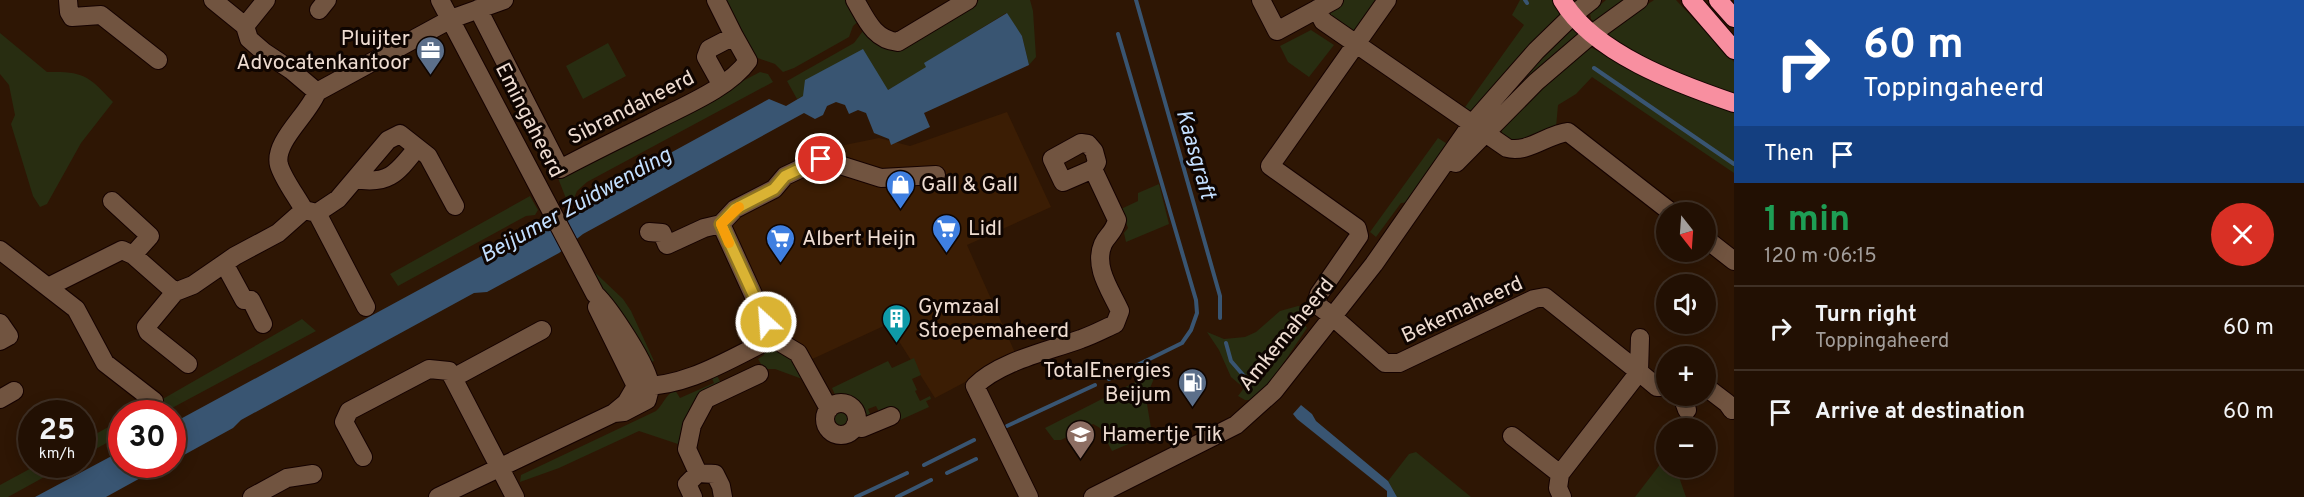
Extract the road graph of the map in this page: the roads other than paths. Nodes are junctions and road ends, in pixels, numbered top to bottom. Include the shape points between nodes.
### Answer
1 (68, 0) edge
2 (213, 0) edge
3 (266, 0) edge
4 (440, 0) edge
5 (504, 0) edge
6 (716, 0) edge
7 (855, 0) edge
8 (968, 0) edge
9 (1261, 0) edge
10 (1334, 0) edge
11 (1387, 0) edge
12 (1592, 0) edge
13 (1639, 0) edge
14 (1718, 0) edge
15 (1692, 1) edge
16 (1567, 7) edge
17 (478, 9) junction
18 (1317, 9) junction
19 (1734, 18) edge
20 (451, 19) junction
21 (245, 26) junction
22 (1592, 34) junction
23 (734, 36) junction
24 (1356, 44) junction
25 (1734, 50) edge
26 (158, 60) dead end
27 (721, 84) junction
28 (317, 92) junction
29 (1734, 103) edge
30 (1478, 129) junction
31 (417, 148) junction
32 (1094, 169) dead end
33 (936, 175) dead end
34 (355, 179) junction
35 (112, 201) dead end
36 (1658, 202) edge
37 (455, 206) dead end
38 (310, 211) junction
39 (721, 224) junction
40 (649, 232) dead end
41 (1716, 247) edge
42 (0, 250) edge
43 (133, 255) junction
44 (1734, 261) edge
45 (225, 265) junction
46 (48, 288) junction
47 (175, 292) junction
48 (366, 307) dead end
49 (1332, 316) junction
50 (0, 323) edge
51 (263, 324) dead end
52 (542, 330) dead end
53 (773, 338) junction
54 (1640, 338) dead end
55 (0, 341) edge
56 (188, 364) dead end
57 (716, 366) junction
58 (1639, 372) junction
59 (759, 374) dead end
60 (453, 378) junction
61 (643, 386) junction
62 (1656, 386) edge
63 (728, 388) junction
64 (1716, 395) edge
65 (153, 400) edge
66 (1733, 412) edge
67 (891, 416) dead end
68 (1512, 436) dead end
69 (363, 458) dead end
70 (500, 466) junction
71 (698, 473) junction
72 (314, 474) dead end
73 (1560, 474) junction
74 (1027, 496) edge
75 (252, 497) edge
76 (438, 497) edge
77 (515, 497) edge
78 (693, 497) edge
79 (723, 497) edge
80 (1093, 497) edge
81 (1562, 497) edge

1 - 26 street via 72,17 101,15
2 - 21 street
3 - 21 street
4 - 20 street, Emingaheerd
5 - 17 street
6 - 23 street, Sibrandaheerd
7 - 8 street via 876,35 898,42
9 - 18 street via 1277,31
10 - 18 street
11 - 24 street
12 - 16 street, Amkemaheerd
13 - 22 street, Amkemaheerd
14 - 19 highway
15 - 25 highway
16 - 22 highway
16 - 30 street, Amkemaheerd
17 - 20 street
17 - 27 street, Sibrandaheerd via 560,169
18 - 24 street via 1323,21
20 - 28 street
20 - 61 street, Emingaheerd via 595,294 607,304 633,348
21 - 28 street via 249,39
22 - 29 highway via 1605,46 1669,78
22 - 30 street, Amkemaheerd
23 - 27 street, Sibrandaheerd via 748,61 740,72
23 - 27 street, Sibrandaheerd via 709,50 706,57
24 - 30 street
24 - 49 street via 1270,166 1357,228 1359,236 1316,304
28 - 38 street via 313,104 279,147 279,164
30 - 36 street via 1516,151 1568,132
30 - 49 street, Amkemaheerd
31 - 34 street via 397,173 373,182
31 - 34 street via 400,134 388,140
31 - 37 street via 428,156
32 - 74 street via 1118,220 1103,243 1099,265 1120,311 1115,324 1028,357 983,378 975,386
33 - 39 street via 881,178 821,159 785,176 774,189 735,209
34 - 38 street via 338,199
35 - 43 street via 150,236
38 - 45 street
38 - 48 street
39 - 40 street via 667,245 662,234
39 - 53 street
41 - 44 street
42 - 46 street
43 - 46 street via 122,250
43 - 47 street
45 - 47 street
45 - 51 street
46 - 65 street via 76,309 105,363
47 - 56 street via 146,327
49 - 58 street, Bekemaheerd via 1385,363 1399,363 1545,297
49 - 80 street, Amkemaheerd via 1274,391 1236,425
50 - 55 street via 9,336
52 - 60 street
53 - 57 street
53 - 67 street via 798,353 829,409 838,403 848,404 855,411 855,426 862,428
54 - 58 street
57 - 61 street via 684,380
57 - 63 street
58 - 62 street, Bekemaheerd
58 - 73 street
59 - 63 street
60 - 69 street via 449,371 429,369 349,411 344,422
60 - 70 street
61 - 70 street via 614,413
63 - 71 street via 706,399 692,424 687,449
64 - 66 street
68 - 73 street
70 - 76 street
70 - 77 street
71 - 78 street via 687,484
71 - 79 street via 715,474
72 - 75 street via 287,478
73 - 81 street via 1558,488

